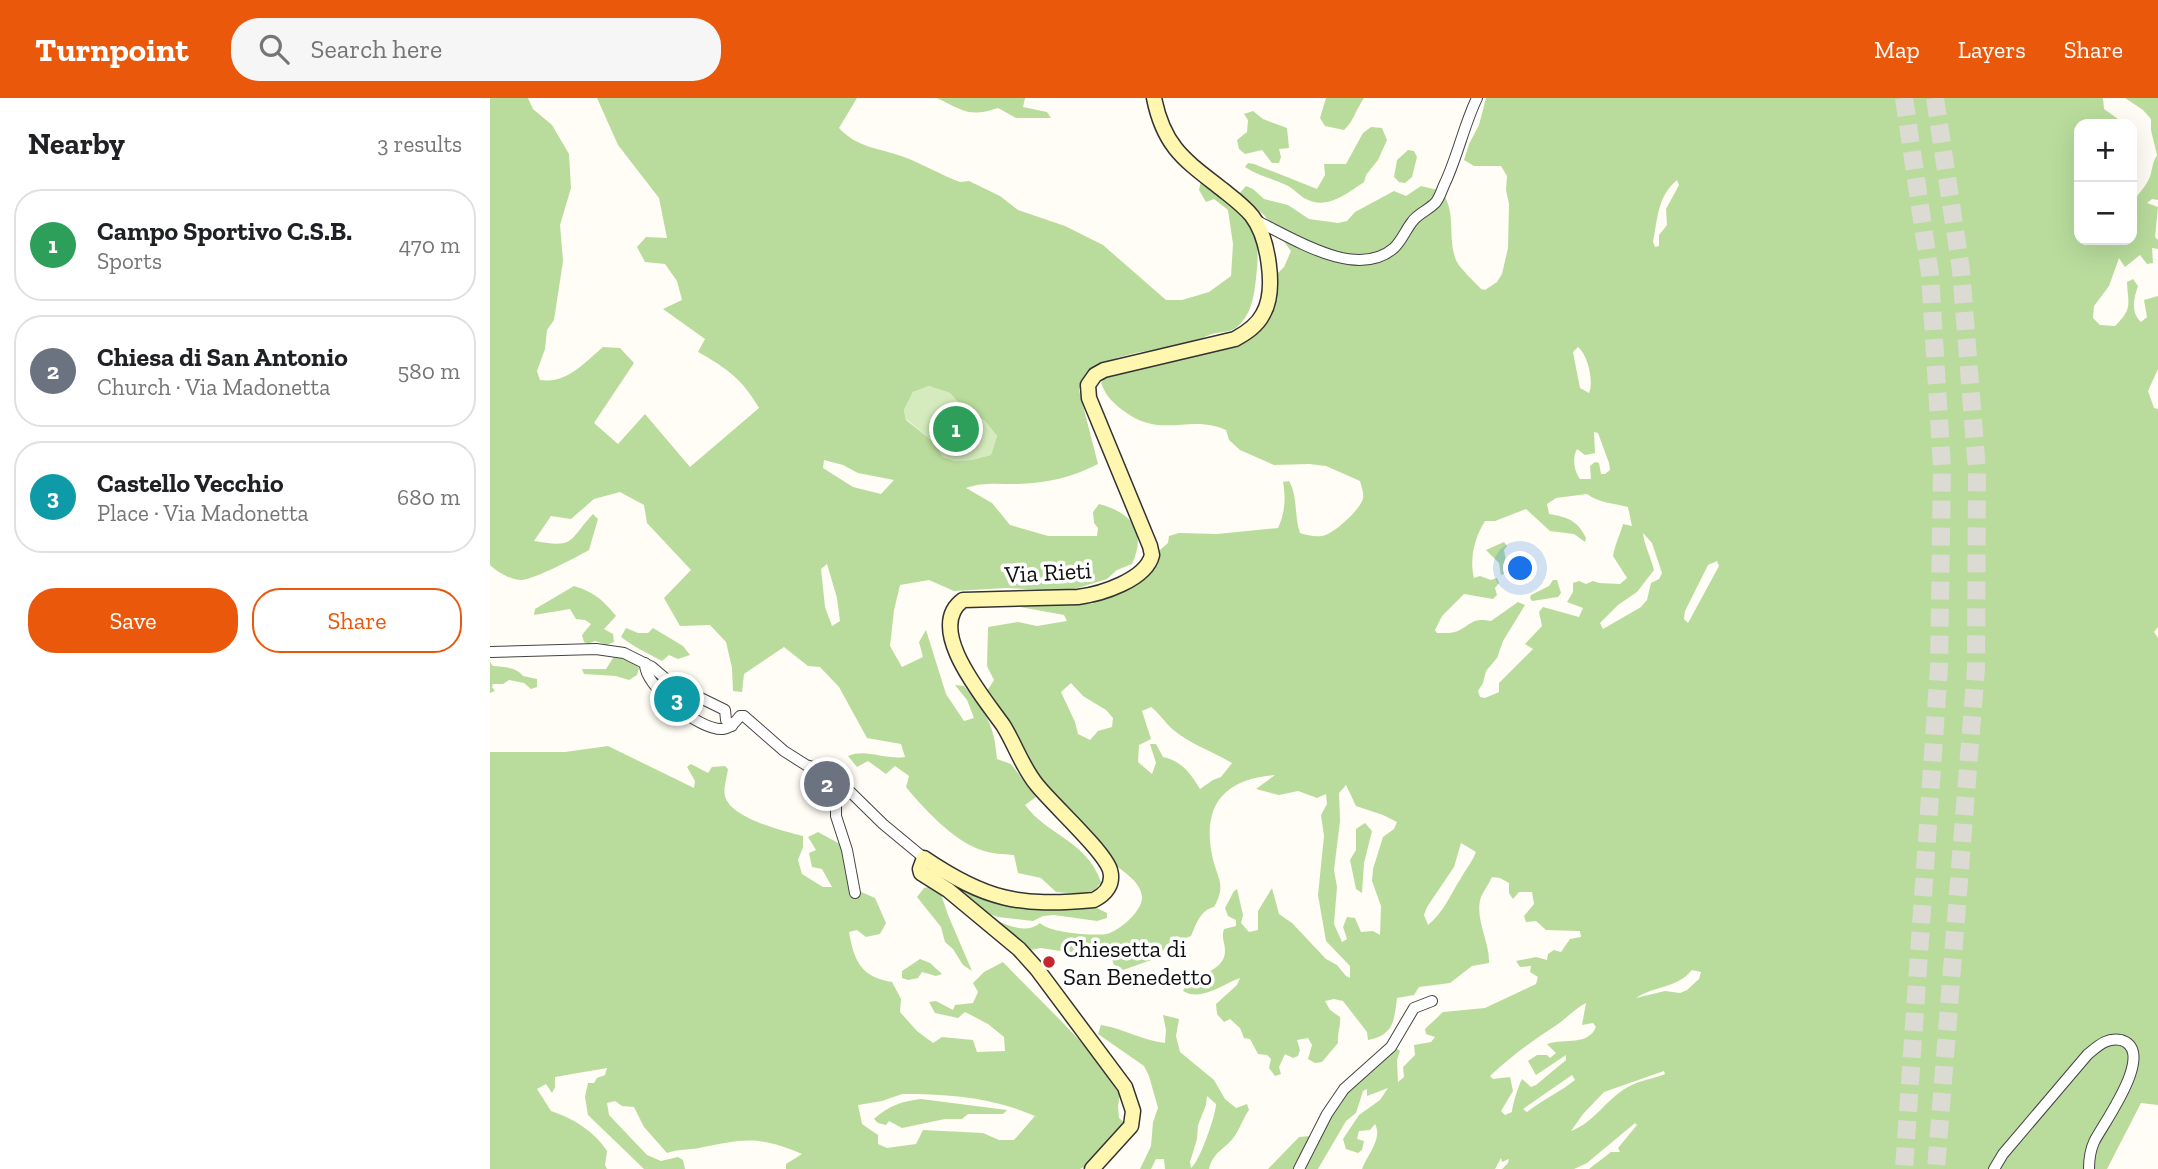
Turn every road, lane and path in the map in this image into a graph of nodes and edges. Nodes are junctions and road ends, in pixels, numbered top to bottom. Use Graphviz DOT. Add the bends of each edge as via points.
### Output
graph roads {
  1 [pos="1154,98"];
  2 [pos="1477,98"];
  3 [pos="1255,220"];
  4 [pos="490,652"];
  5 [pos="645,663"];
  6 [pos="732,726"];
  7 [pos="848,790"];
  8 [pos="924,858"];
  9 [pos="855,893"];
  10 [pos="1432,1001"];
  11 [pos="1092,1168"];
  12 [pos="1298,1169"];
  13 [pos="1994,1169"];
  14 [pos="2089,1169"];
  1 -- 3 [label="street, Via Rieti" via="1161,127 1176,151"];
  2 -- 3 [label="street" via="1437,201 1413,219 1405,235 1383,255 1355,260 1318,252"];
  3 -- 8 [label="street, Via Rieti" via="1268,257 1269,294 1253,327 1235,339 1104,370 1088,385 1089,398 1150,546 1152,555 1144,572 1095,595 976,598 964,600 951,613 951,633 971,681 1004,727 1035,783 1106,860 1111,878 1107,891 1094,900 1009,900 968,886"];
  4 -- 5 [label="street" via="596,649 624,653"];
  5 -- 6 [label="street" via="672,684 725,710"];
  5 -- 6 [label="street" via="645,671 662,693 684,713 706,726"];
  6 -- 7 [label="street" via="744,716 784,751 806,765 830,772"];
  7 -- 8 [label="street"];
  7 -- 9 [label="street" via="836,803 836,817"];
  8 -- 11 [label="street" via="921,873 1019,949 1125,1087 1133,1111 1131,1126"];
  10 -- 12 [label="street" via="1414,1008 1391,1047 1344,1090"];
  13 -- 14 [label="street" via="2088,1054 2101,1043 2119,1039 2133,1050 2135,1073 2093,1144"];
}
